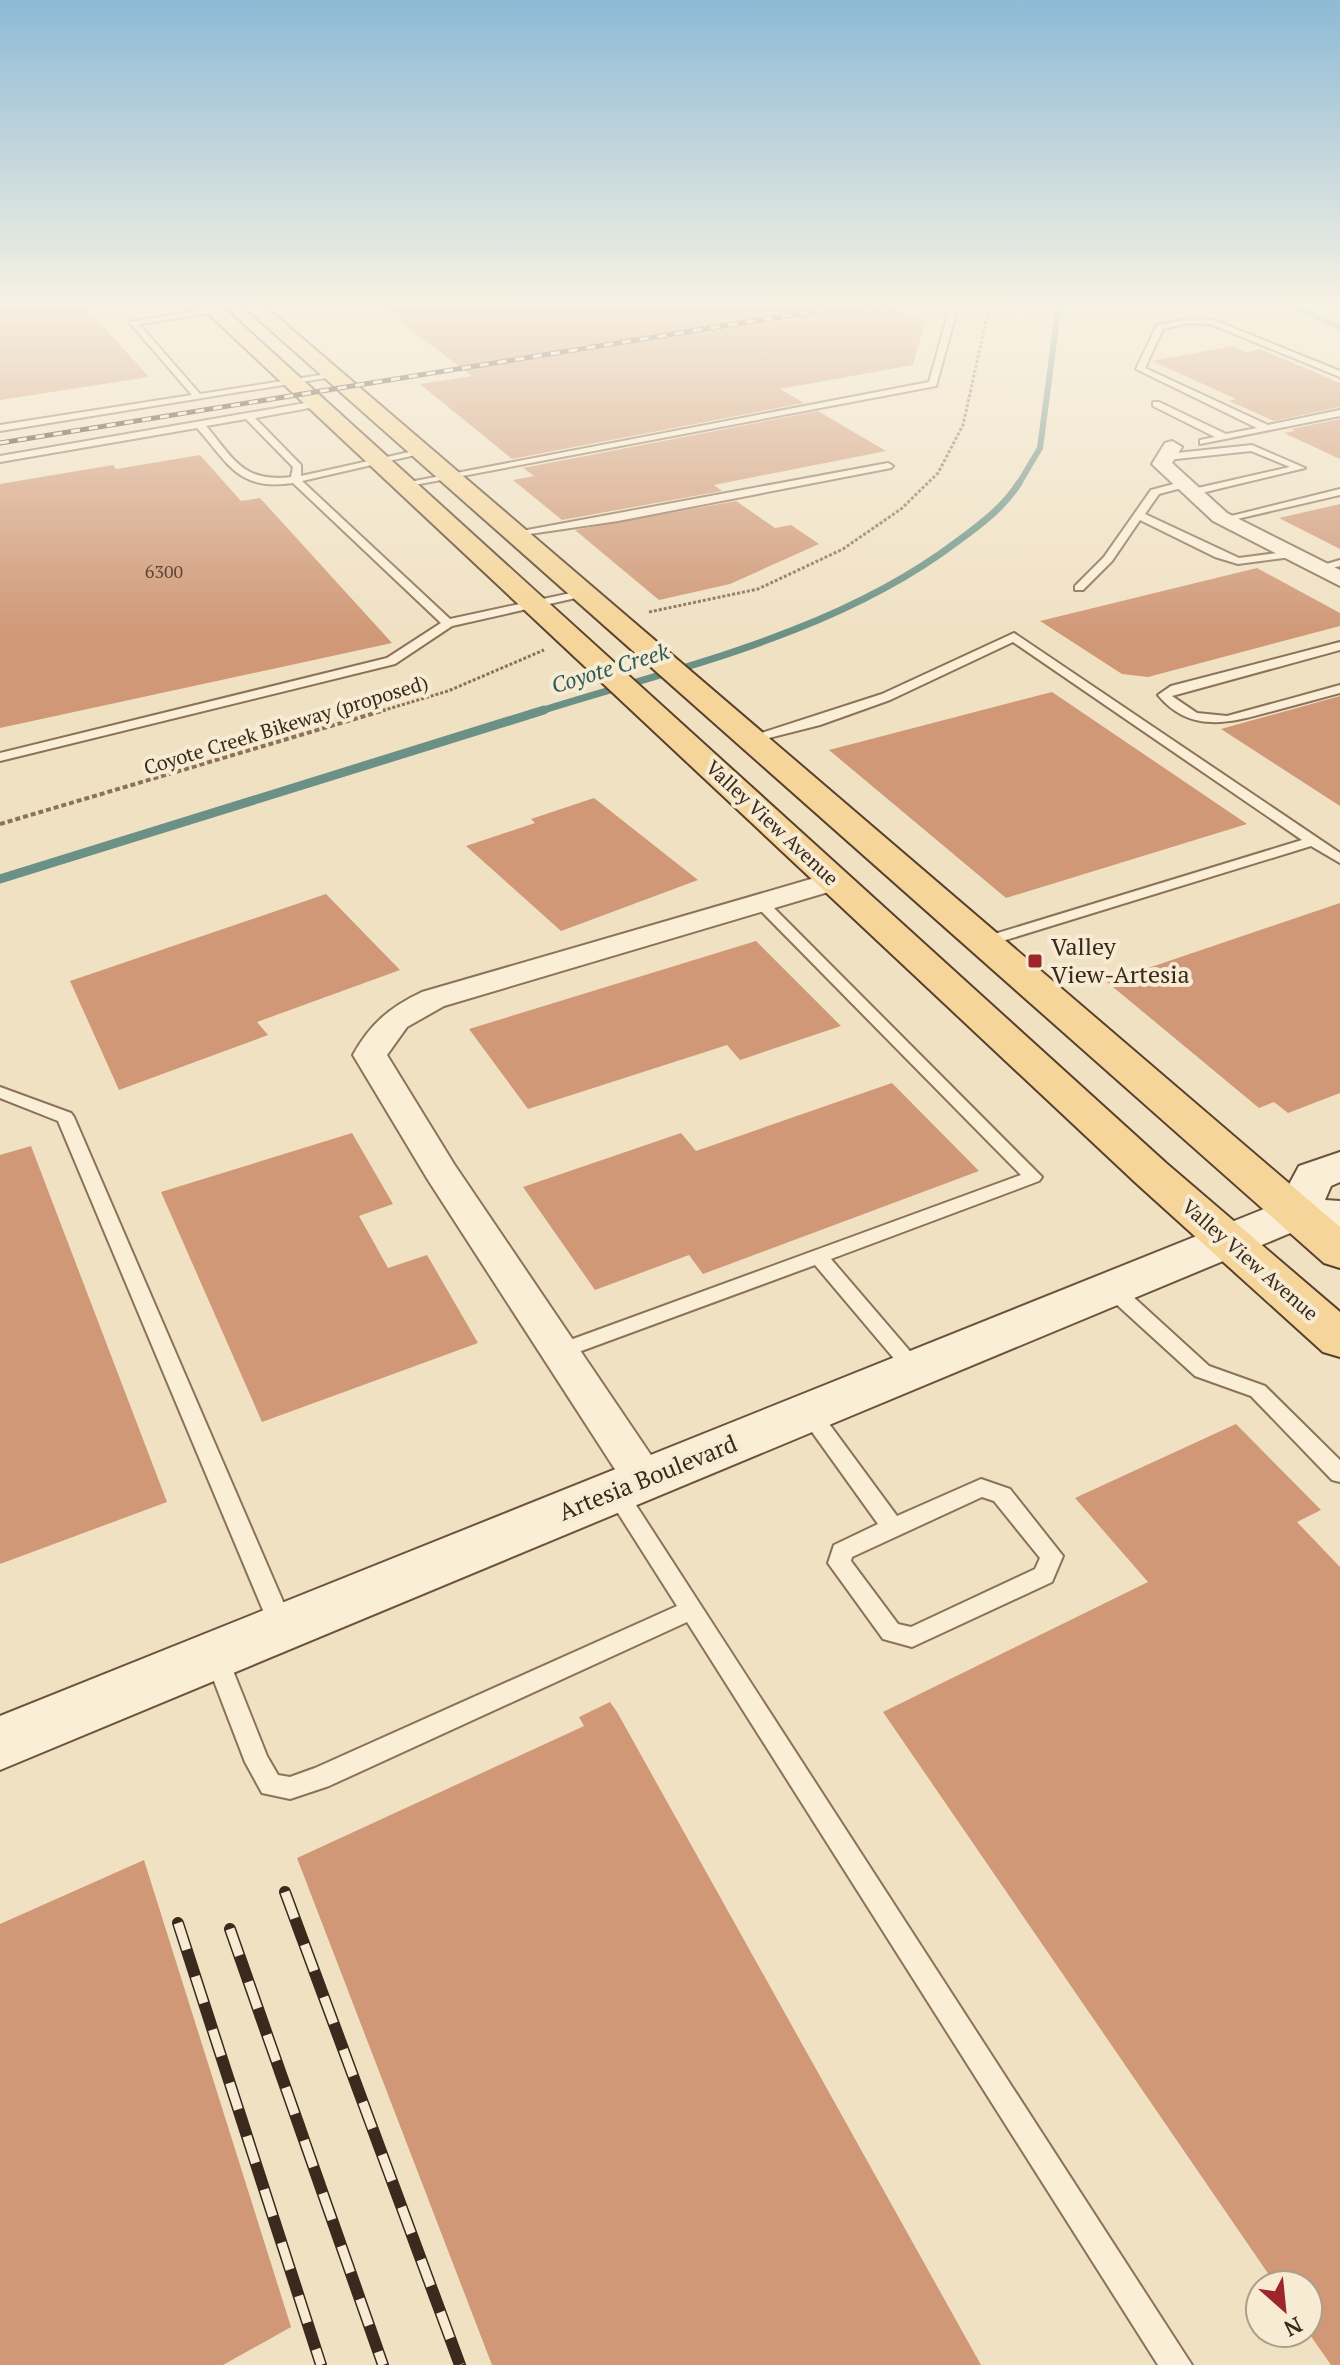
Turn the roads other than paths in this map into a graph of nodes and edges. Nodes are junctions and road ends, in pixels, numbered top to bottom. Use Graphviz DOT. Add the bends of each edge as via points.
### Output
graph roads {
  1 [pos="93,413"];
  2 [pos="263,413"];
  3 [pos="327,413"];
  4 [pos="378,413"];
  5 [pos="777,413"];
  6 [pos="1175,413"];
  7 [pos="1235,413"];
  8 [pos="1338,413"];
  9 [pos="248,416"];
  10 [pos="198,423"];
  11 [pos="0,428"];
  12 [pos="1268,429"];
  13 [pos="1226,438"];
  14 [pos="423,452"];
  15 [pos="1170,452"];
  16 [pos="0,459"];
  17 [pos="379,461"];
  18 [pos="888,466"];
  19 [pos="449,475"];
  20 [pos="295,480"];
  21 [pos="404,484"];
  22 [pos="1189,488"];
  23 [pos="1340,492"];
  24 [pos="1138,515"];
  25 [pos="1224,519"];
  26 [pos="516,533"];
  27 [pos="1292,554"];
  28 [pos="1330,566"];
  29 [pos="1340,579"];
  30 [pos="1079,588"];
  31 [pos="585,593"];
  32 [pos="535,604"];
  33 [pos="448,623"];
  34 [pos="1340,646"];
  35 [pos="1340,689"];
  36 [pos="749,739"];
  37 [pos="0,757"];
  38 [pos="1313,841"];
  39 [pos="1340,859"];
  40 [pos="835,881"];
  41 [pos="761,903"];
  42 [pos="983,942"];
  43 [pos="0,1092"];
  44 [pos="1340,1166"];
  45 [pos="1296,1213"];
  46 [pos="1340,1216"];
  47 [pos="1228,1240"];
  48 [pos="1340,1252"];
  49 [pos="819,1257"];
  50 [pos="1111,1288"];
  51 [pos="1340,1339"];
  52 [pos="558,1352"];
  53 [pos="914,1369"];
  54 [pos="809,1412"];
  55 [pos="1340,1474"];
  56 [pos="629,1485"];
  57 [pos="893,1527"];
  58 [pos="691,1610"];
  59 [pos="282,1627"];
  60 [pos="216,1655"];
  61 [pos="0,1743"];
  62 [pos="1176,2365"];
  1 -- 11 [label="lane"];
  2 -- 9 [label="lane"];
  3 -- 17 [label="main road, Valley View Avenue"];
  4 -- 14 [label="main road, Valley View Avenue"];
  5 -- 19 [label="lane"];
  6 -- 13 [label="lane"];
  7 -- 12 [label="lane"];
  8 -- 12 [label="lane"];
  9 -- 10 [label="lane"];
  9 -- 20 [label="lane" via="298,467"];
  10 -- 16 [label="lane"];
  10 -- 20 [label="lane" via="261,483"];
  12 -- 13 [label="lane"];
  13 -- 15 [label="lane"];
  14 -- 17 [label="lane"];
  14 -- 19 [label="main road, Valley View Avenue"];
  15 -- 22 [label="street" via="1162,464"];
  15 -- 22 [label="lane" via="1252,448 1300,468"];
  17 -- 20 [label="lane"];
  17 -- 21 [label="main road, Valley View Avenue"];
  18 -- 26 [label="lane"];
  19 -- 21 [label="lane"];
  19 -- 26 [label="main road, Valley View Avenue"];
  20 -- 33 [label="lane"];
  21 -- 32 [label="main road, Valley View Avenue"];
  22 -- 24 [label="lane" via="1155,492"];
  22 -- 25 [label="street"];
  23 -- 25 [label="lane"];
  24 -- 27 [label="lane" via="1238,561"];
  24 -- 30 [label="lane" via="1108,559"];
  25 -- 27 [label="street"];
  26 -- 31 [label="main road, Valley View Avenue"];
  27 -- 28 [label="street"];
  28 -- 29 [label="street"];
  31 -- 32 [label="lane"];
  31 -- 36 [label="main road, Valley View Avenue"];
  32 -- 33 [label="lane"];
  32 -- 40 [label="main road, Valley View Avenue"];
  33 -- 37 [label="lane" via="391,661"];
  34 -- 35 [label="lane" via="1164,695 1194,719 1211,722"];
  36 -- 38 [label="lane" via="886,697 1014,637"];
  36 -- 42 [label="main road, Valley View Avenue"];
  38 -- 39 [label="lane"];
  38 -- 42 [label="lane"];
  40 -- 41 [label="street"];
  40 -- 47 [label="main road, Valley View Avenue"];
  41 -- 49 [label="lane" via="1033,1177"];
  41 -- 52 [label="street" via="433,999 386,1026 370,1055"];
  42 -- 45 [label="main road, Valley View Avenue"];
  43 -- 59 [label="lane" via="65,1117"];
  44 -- 45 [label="main road" via="1314,1176"];
  45 -- 46 [label="main road, Artesia Boulevard"];
  45 -- 47 [label="main road, Artesia Boulevard"];
  45 -- 48 [label="main road, Valley View Avenue"];
  47 -- 50 [label="main road, Artesia Boulevard"];
  47 -- 51 [label="main road, Valley View Avenue"];
  49 -- 52 [label="lane"];
  49 -- 53 [label="lane"];
  50 -- 53 [label="main road, Artesia Boulevard"];
  50 -- 55 [label="lane" via="1202,1371 1258,1391"];
  52 -- 56 [label="street"];
  53 -- 54 [label="main road, Artesia Boulevard"];
  54 -- 56 [label="main road, Artesia Boulevard"];
  54 -- 57 [label="lane"];
  56 -- 58 [label="lane"];
  56 -- 59 [label="main road, Artesia Boulevard"];
  57 -- 57 [label="lane" via="981,1488 1002,1495 1052,1556 1044,1575 912,1637 891,1632 839,1563 842,1551"];
  58 -- 60 [label="lane" via="290,1788 271,1785 257,1762"];
  58 -- 62 [label="lane"];
  59 -- 60 [label="main road, Artesia Boulevard"];
  60 -- 61 [label="main road, Artesia Boulevard"];
}
